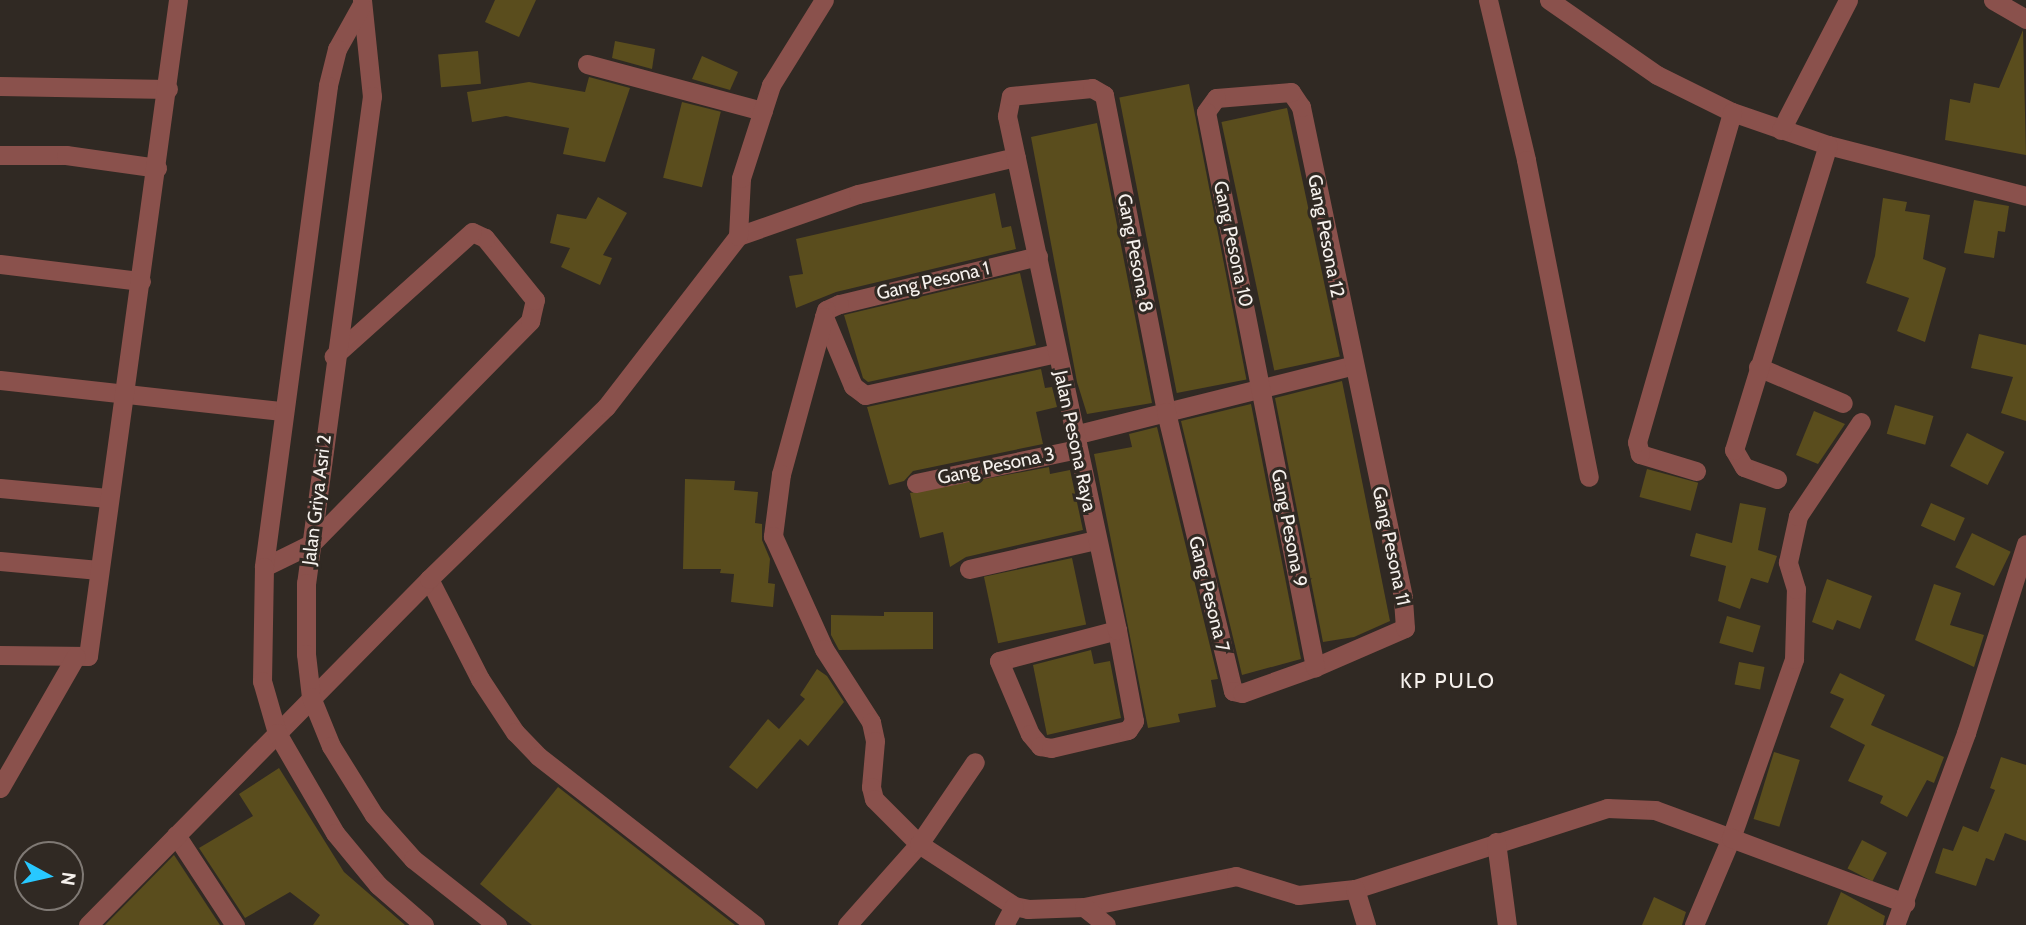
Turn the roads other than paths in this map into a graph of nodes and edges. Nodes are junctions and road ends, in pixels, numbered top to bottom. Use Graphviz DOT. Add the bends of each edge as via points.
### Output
graph roads {
  1 [pos="178,0"];
  2 [pos="824,0"];
  3 [pos="1488,0"];
  4 [pos="1549,0"];
  5 [pos="1848,0"];
  6 [pos="1993,0"];
  7 [pos="362,3"];
  8 [pos="2026,19"];
  9 [pos="587,64"];
  10 [pos="0,86"];
  11 [pos="167,89"];
  12 [pos="1104,95"];
  13 [pos="1301,107"];
  14 [pos="763,111"];
  15 [pos="1732,112"];
  16 [pos="1781,130"];
  17 [pos="1828,145"];
  18 [pos="0,155"];
  19 [pos="1016,157"];
  20 [pos="157,168"];
  21 [pos="2026,196"];
  22 [pos="738,236"];
  23 [pos="1038,256"];
  24 [pos="0,264"];
  25 [pos="141,281"];
  26 [pos="826,312"];
  27 [pos="1056,353"];
  28 [pos="334,356"];
  29 [pos="1351,366"];
  30 [pos="1758,367"];
  31 [pos="0,380"];
  32 [pos="1263,389"];
  33 [pos="125,394"];
  34 [pos="1843,403"];
  35 [pos="282,411"];
  36 [pos="1166,412"];
  37 [pos="1861,422"];
  38 [pos="1075,442"];
  39 [pos="1696,471"];
  40 [pos="1589,477"];
  41 [pos="1777,479"];
  42 [pos="916,483"];
  43 [pos="0,488"];
  44 [pos="108,498"];
  45 [pos="1096,540"];
  46 [pos="2026,544"];
  47 [pos="307,546"];
  48 [pos="0,561"];
  49 [pos="267,566"];
  50 [pos="969,569"];
  51 [pos="99,570"];
  52 [pos="429,579"];
  53 [pos="1117,630"];
  54 [pos="0,655"];
  55 [pos="76,656"];
  56 [pos="1315,667"];
  57 [pos="309,699"];
  58 [pos="279,731"];
  59 [pos="975,762"];
  60 [pos="6,770"];
  61 [pos="0,788"];
  62 [pos="176,835"];
  63 [pos="1731,838"];
  64 [pos="1496,842"];
  65 [pos="919,844"];
  66 [pos="1355,889"];
  67 [pos="1905,903"];
  68 [pos="1014,906"];
  69 [pos="1084,907"];
  70 [pos="88,925"];
  71 [pos="235,925"];
  72 [pos="424,925"];
  73 [pos="496,925"];
  74 [pos="755,925"];
  75 [pos="847,925"];
  76 [pos="1004,925"];
  77 [pos="1106,925"];
  78 [pos="1366,925"];
  79 [pos="1507,925"];
  80 [pos="1694,925"];
  81 [pos="1895,925"];
  1 -- 11 [label="street"];
  2 -- 14 [label="street" via="776,73"];
  3 -- 40 [label="street" via="1526,160"];
  4 -- 15 [label="street" via="1657,75"];
  5 -- 16 [label="street"];
  6 -- 8 [label="street"];
  7 -- 28 [label="street, Jalan Griya Asri 2" via="372,96"];
  7 -- 35 [label="street, Jalan Griya Asri 2" via="331,67"];
  9 -- 14 [label="street"];
  10 -- 11 [label="street"];
  11 -- 20 [label="street"];
  12 -- 19 [label="street, Jalan Pesona Raya" via="1092,88 1011,96 1007,116"];
  12 -- 36 [label="street, Gang Pesona 8"];
  13 -- 29 [label="street, Gang Pesona 12"];
  13 -- 32 [label="street, Gang Pesona 10" via="1296,96 1287,92 1212,100 1206,112"];
  14 -- 22 [label="street" via="738,189"];
  15 -- 16 [label="street"];
  15 -- 39 [label="street" via="1637,442 1640,454"];
  16 -- 17 [label="street"];
  17 -- 21 [label="street"];
  17 -- 30 [label="street"];
  18 -- 20 [label="street" via="66,155"];
  19 -- 22 [label="street" via="858,194"];
  19 -- 23 [label="street, Jalan Pesona Raya"];
  20 -- 25 [label="street"];
  22 -- 52 [label="street" via="606,407"];
  23 -- 26 [label="street, Gang Pesona 1"];
  23 -- 27 [label="street, Jalan Pesona Raya"];
  24 -- 25 [label="street"];
  25 -- 33 [label="street"];
  26 -- 27 [label="street" via="853,386 865,395"];
  26 -- 65 [label="street" via="781,474 774,536 820,641 871,722 875,741 872,796"];
  27 -- 38 [label="street, Jalan Pesona Raya"];
  28 -- 47 [label="street, Jalan Griya Asri 2"];
  28 -- 47 [label="street" via="472,232 485,238 535,300 530,321"];
  29 -- 32 [label="street, Gang Pesona 3"];
  29 -- 56 [label="street, Gang Pesona 11" via="1406,624 1399,634"];
  30 -- 34 [label="street"];
  30 -- 41 [label="street" via="1734,455 1744,467"];
  31 -- 33 [label="street"];
  32 -- 36 [label="street, Gang Pesona 3"];
  32 -- 56 [label="street, Gang Pesona 9"];
  33 -- 35 [label="street"];
  33 -- 44 [label="street"];
  35 -- 49 [label="street, Jalan Griya Asri 2"];
  36 -- 38 [label="street, Gang Pesona 3"];
  36 -- 56 [label="street, Gang Pesona 7" via="1233,691 1242,693"];
  37 -- 63 [label="street" via="1798,516 1788,562 1796,589 1794,659"];
  38 -- 42 [label="street, Gang Pesona 3"];
  38 -- 45 [label="street, Jalan Pesona Raya"];
  43 -- 44 [label="street"];
  44 -- 51 [label="street"];
  45 -- 50 [label="street"];
  45 -- 53 [label="street, Jalan Pesona Raya"];
  46 -- 67 [label="street"];
  47 -- 49 [label="street"];
  47 -- 57 [label="street, Jalan Griya Asri 2"];
  48 -- 51 [label="street"];
  49 -- 58 [label="street, Jalan Griya Asri 2" via="262,681"];
  51 -- 55 [label="street" via="88,656"];
  52 -- 57 [label="street"];
  52 -- 74 [label="street" via="480,679 515,732 538,756"];
  53 -- 53 [label="street, Jalan Pesona Raya" via="1004,657 999,667 1030,734 1044,747 1128,730 1133,724"];
  54 -- 55 [label="street"];
  55 -- 60 [label="street"];
  57 -- 58 [label="street"];
  57 -- 73 [label="street, Jalan Griya Asri 2" via="331,746 374,815 413,859"];
  58 -- 62 [label="street"];
  58 -- 72 [label="street, Jalan Griya Asri 2" via="335,833 378,885"];
  59 -- 65 [label="street"];
  60 -- 61 [label="street"];
  62 -- 70 [label="street"];
  62 -- 71 [label="street"];
  63 -- 64 [label="street" via="1631,806 1607,808"];
  63 -- 67 [label="street"];
  63 -- 80 [label="street"];
  64 -- 66 [label="street"];
  64 -- 79 [label="street"];
  65 -- 68 [label="street"];
  65 -- 75 [label="street"];
  66 -- 69 [label="street" via="1298,895 1236,876"];
  66 -- 78 [label="street"];
  67 -- 81 [label="street"];
  68 -- 69 [label="street" via="1038,910"];
  68 -- 76 [label="street"];
  69 -- 77 [label="street"];
}
